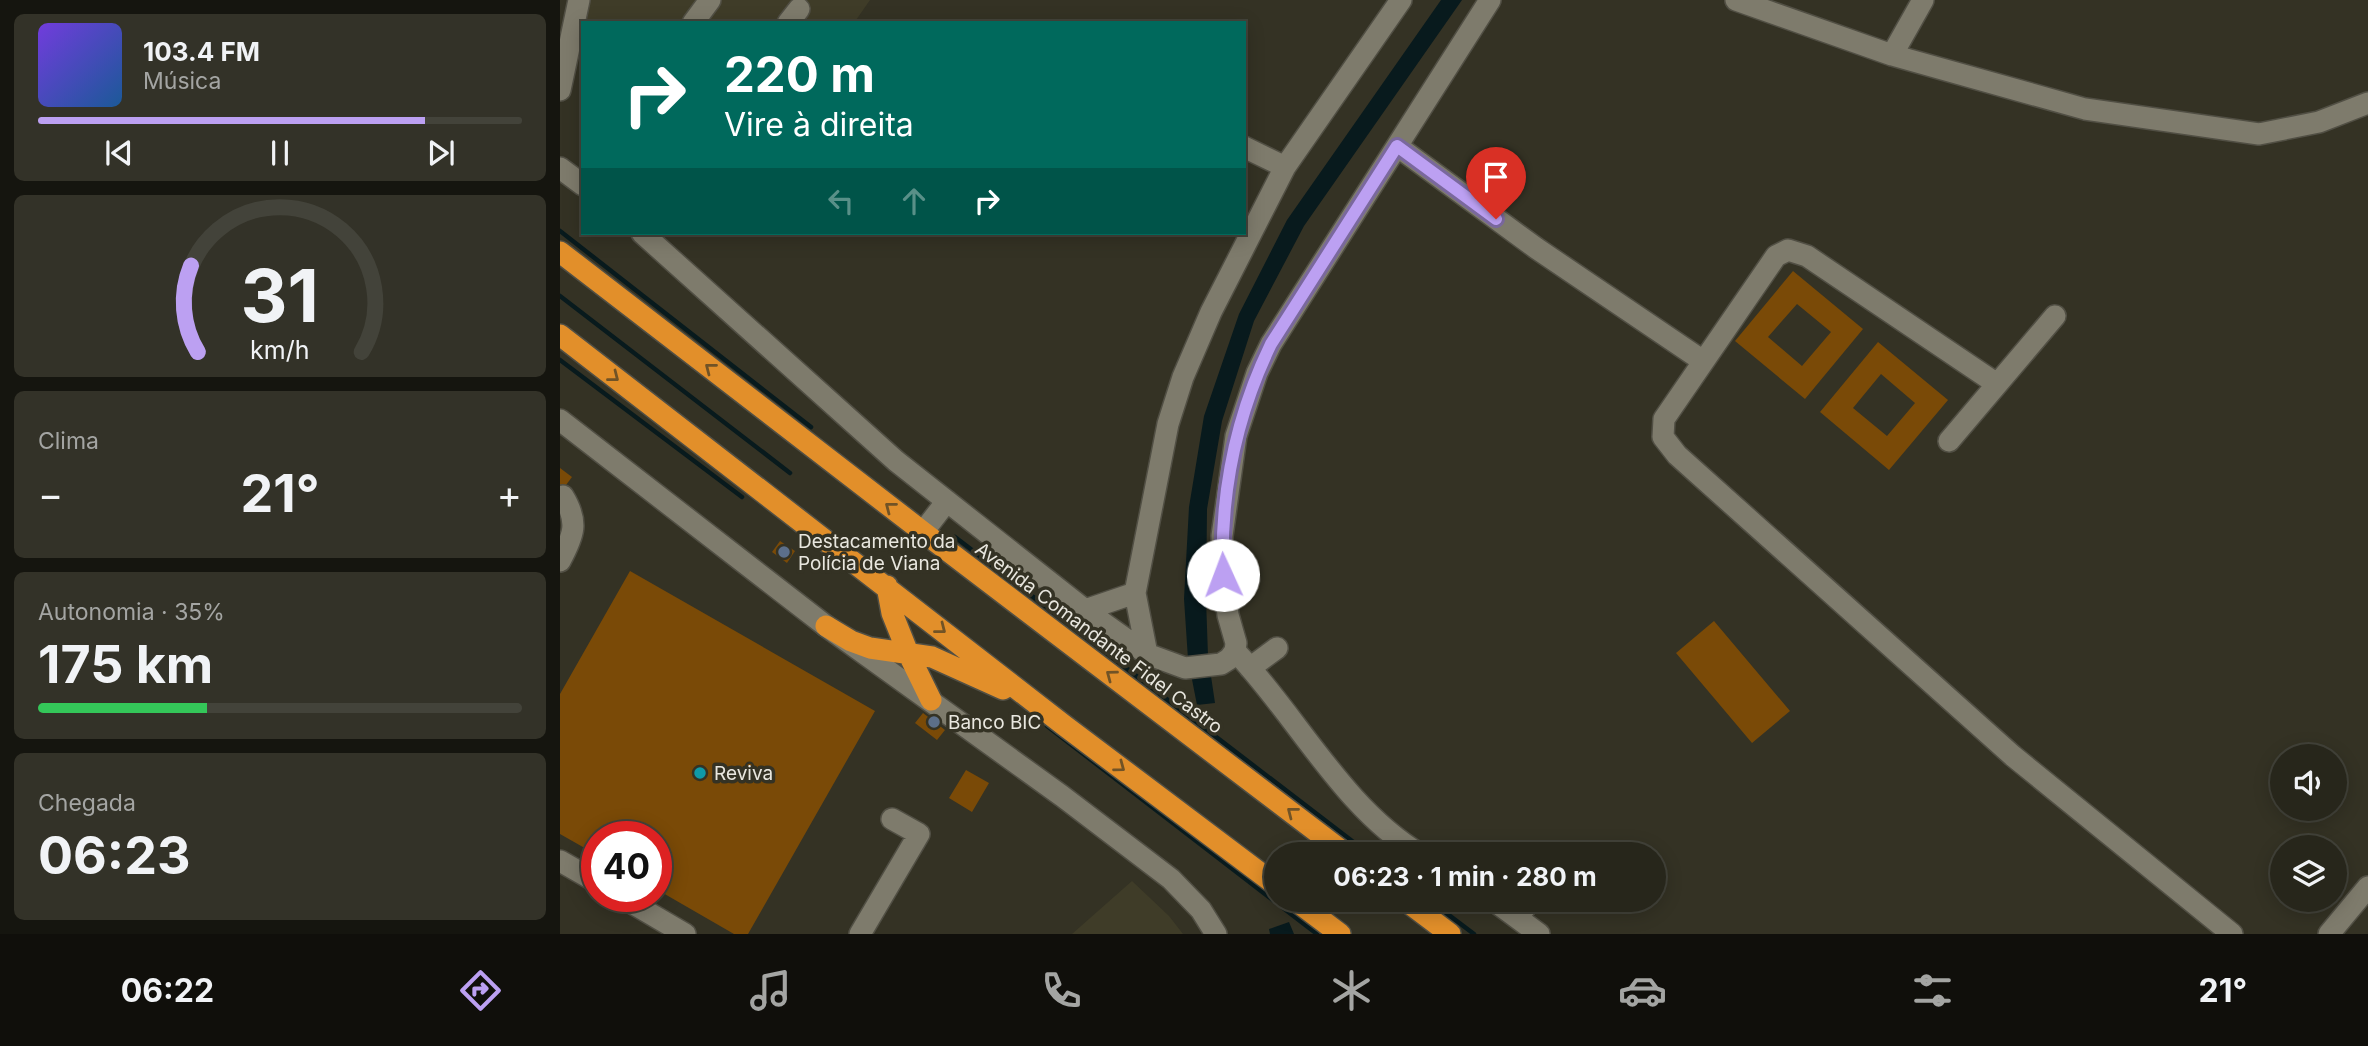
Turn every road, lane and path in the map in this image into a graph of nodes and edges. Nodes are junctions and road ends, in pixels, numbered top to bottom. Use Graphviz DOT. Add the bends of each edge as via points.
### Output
graph roads {
  1 [pos="579,0"];
  2 [pos="710,0"];
  3 [pos="1401,0"];
  4 [pos="1490,0"];
  5 [pos="1736,0"];
  6 [pos="1923,0"];
  7 [pos="694,21"];
  8 [pos="577,39"];
  9 [pos="1892,55"];
  10 [pos="560,90"];
  11 [pos="2368,103"];
  12 [pos="1397,146"];
  13 [pos="1246,148"];
  14 [pos="1284,167"];
  15 [pos="560,168"];
  16 [pos="581,184"];
  17 [pos="644,235"];
  18 [pos="560,252"];
  19 [pos="2055,316"];
  20 [pos="560,335"];
  21 [pos="1703,361"];
  22 [pos="1997,383"];
  23 [pos="560,420"];
  24 [pos="1949,440"];
  25 [pos="563,496"];
  26 [pos="947,500"];
  27 [pos="923,532"];
  28 [pos="560,561"];
  29 [pos="887,586"];
  30 [pos="1135,593"];
  31 [pos="1085,610"];
  32 [pos="892,613"];
  33 [pos="826,626"];
  34 [pos="851,641"];
  35 [pos="1277,648"];
  36 [pos="908,653"];
  37 [pos="1147,654"];
  38 [pos="1228,658"];
  39 [pos="1251,667"];
  40 [pos="932,700"];
  41 [pos="1065,726"];
  42 [pos="892,819"];
  43 [pos="1330,842"];
  44 [pos="1400,842"];
  45 [pos="560,861"];
  46 [pos="581,873"];
  47 [pos="1264,876"];
  48 [pos="2368,887"];
  49 [pos="647,912"];
  50 [pos="1311,912"];
  51 [pos="1421,912"];
  52 [pos="1510,912"];
  53 [pos="1522,912"];
  54 [pos="1518,918"];
  55 [pos="685,934"];
  56 [pos="860,934"];
  57 [pos="1216,934"];
  58 [pos="1340,934"];
  59 [pos="1450,934"];
  60 [pos="1539,934"];
  61 [pos="2232,934"];
  62 [pos="2329,934"];
  1 -- 8 [label="street"];
  2 -- 7 [label="street"];
  3 -- 14 [label="street"];
  4 -- 12 [label="street"];
  5 -- 9 [label="street"];
  6 -- 9 [label="street"];
  8 -- 10 [label="street"];
  9 -- 11 [label="street" via="2085,109 2259,134 2319,122"];
  12 -- 21 [label="street" via="1536,248"];
  12 -- 38 [label="street" via="1271,344 1244,409 1222,536 1228,615 1236,643"];
  13 -- 14 [label="street"];
  14 -- 30 [label="street" via="1210,312 1183,377 1168,424"];
  15 -- 16 [label="street"];
  17 -- 26 [label="street" via="896,461"];
  27 -- 18 [label="highway, Avenida Comandante Fidel Castro, one-way"];
  19 -- 22 [label="street"];
  20 -- 29 [label="highway, one-way"];
  21 -- 22 [label="street" via="1776,256 1787,250 1807,256"];
  21 -- 61 [label="street" via="1664,419 1663,437 1677,455 2013,756"];
  22 -- 24 [label="street"];
  23 -- 33 [label="street"];
  25 -- 28 [label="street" via="573,517 573,531"];
  26 -- 27 [label="street"];
  26 -- 31 [label="street"];
  43 -- 27 [label="highway, Avenida Comandante Fidel Castro, one-way"];
  29 -- 32 [label="highway"];
  29 -- 41 [label="highway, one-way"];
  30 -- 31 [label="street"];
  30 -- 37 [label="street"];
  31 -- 37 [label="street"];
  32 -- 34 [label="highway" via="879,638"];
  32 -- 36 [label="highway"];
  33 -- 34 [label="highway"];
  33 -- 40 [label="street"];
  34 -- 36 [label="highway"];
  35 -- 39 [label="street"];
  36 -- 40 [label="highway"];
  36 -- 41 [label="highway" via="954,666 1012,693"];
  37 -- 38 [label="street" via="1185,668"];
  38 -- 39 [label="street"];
  39 -- 44 [label="street" via="1355,799"];
  40 -- 57 [label="street" via="1171,879 1201,910"];
  41 -- 47 [label="highway, one-way"];
  42 -- 56 [label="street" via="919,834"];
  45 -- 46 [label="street"];
  48 -- 62 [label="street"];
  49 -- 55 [label="street"];
  50 -- 58 [label="highway"];
  51 -- 59 [label="highway"];
  52 -- 54 [label="street"];
  53 -- 54 [label="street"];
  54 -- 60 [label="street"];
}
